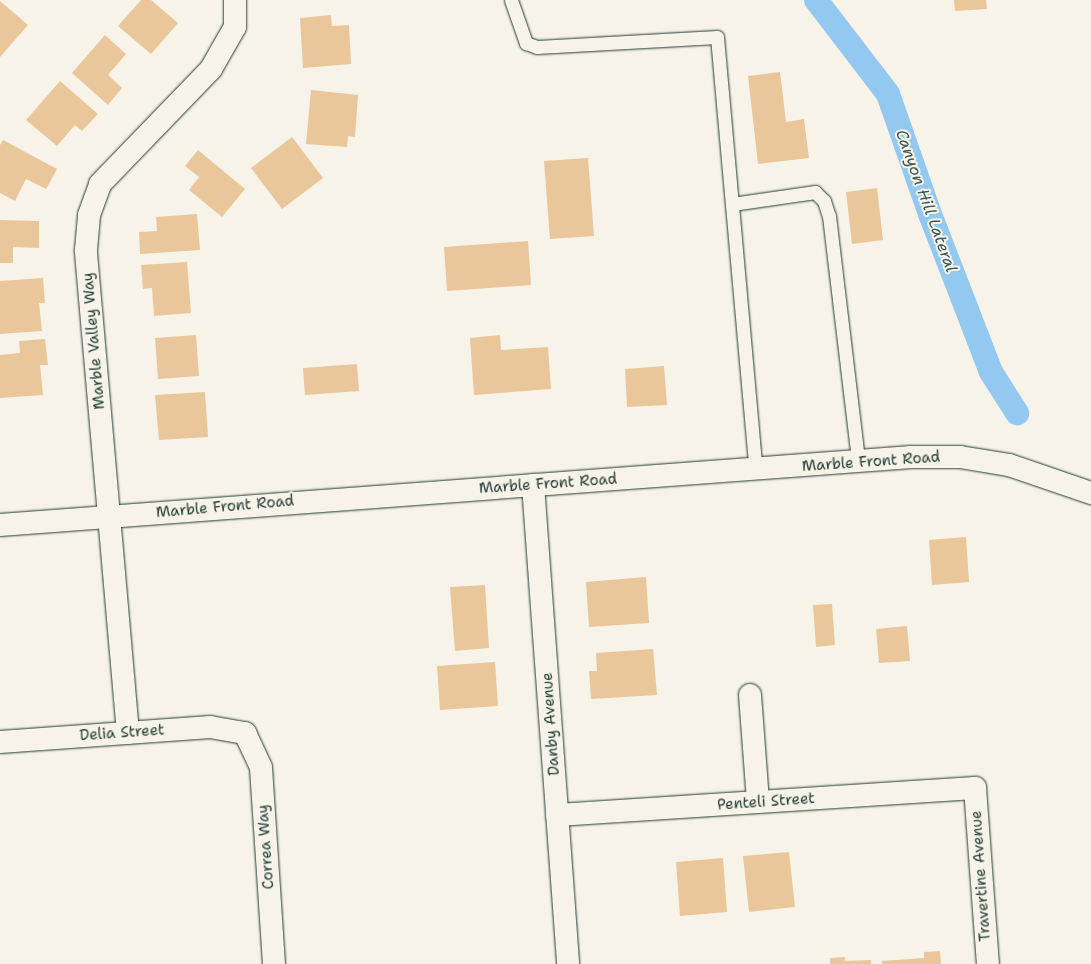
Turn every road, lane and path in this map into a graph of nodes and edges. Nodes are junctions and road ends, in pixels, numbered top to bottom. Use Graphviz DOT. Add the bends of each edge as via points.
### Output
graph roads {
  1 [pos="235,0"];
  2 [pos="511,0"];
  3 [pos="732,204"];
  4 [pos="858,461"];
  5 [pos="756,470"];
  6 [pos="533,484"];
  7 [pos="1091,492"];
  8 [pos="109,516"];
  9 [pos="0,525"];
  10 [pos="750,695"];
  11 [pos="128,733"];
  12 [pos="245,733"];
  13 [pos="0,742"];
  14 [pos="975,788"];
  15 [pos="758,802"];
  16 [pos="557,815"];
  17 [pos="274,964"];
  18 [pos="568,964"];
  19 [pos="988,964"];
  1 -- 8 [label="street, Marble Valley Way" via="235,27 210,69 100,184 89,215 86,250"];
  2 -- 3 [label="lane" via="526,43 537,47 717,37"];
  3 -- 4 [label="lane" via="815,192 824,201 829,216"];
  3 -- 5 [label="lane"];
  4 -- 5 [label="street, Marble Front Road"];
  4 -- 7 [label="street, Marble Front Road" via="960,457 1009,465"];
  5 -- 6 [label="street, Marble Front Road"];
  6 -- 8 [label="street, Marble Front Road"];
  6 -- 16 [label="street, Danby Avenue"];
  8 -- 9 [label="street, Marble Front Road"];
  8 -- 11 [label="street, Marble Valley Way"];
  10 -- 15 [label="street"];
  11 -- 12 [label="street, Delia Street" via="210,727"];
  11 -- 13 [label="street, Delia Street"];
  12 -- 17 [label="street, Correa Way" via="260,768"];
  14 -- 15 [label="street, Penteli Street"];
  14 -- 19 [label="street, Travertine Avenue"];
  15 -- 16 [label="street, Penteli Street"];
  16 -- 18 [label="street, Danby Avenue"];
}
